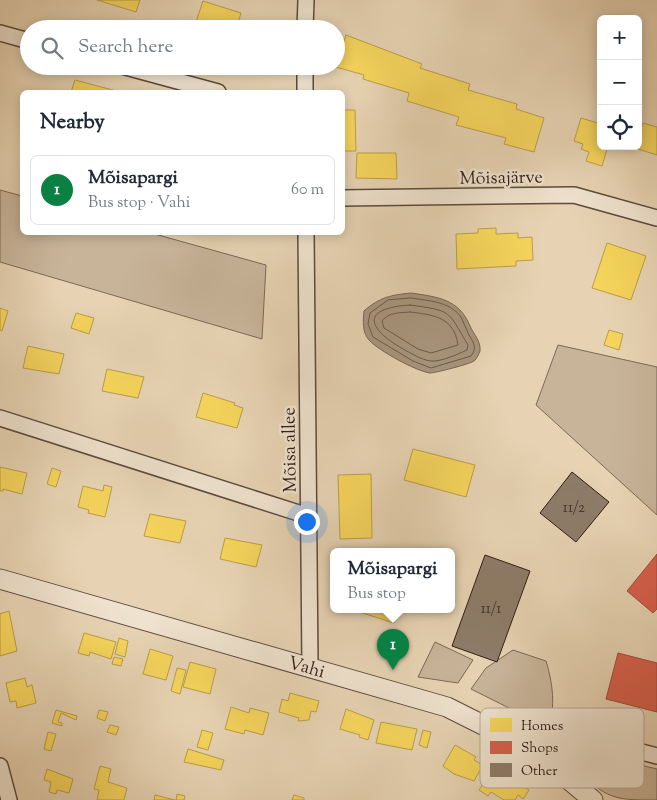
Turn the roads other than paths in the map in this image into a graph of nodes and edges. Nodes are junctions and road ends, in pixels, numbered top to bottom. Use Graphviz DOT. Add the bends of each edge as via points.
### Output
graph roads {
  1 [pos="306,0"];
  2 [pos="305,20"];
  3 [pos="0,33"];
  4 [pos="20,39"];
  5 [pos="155,75"];
  6 [pos="305,75"];
  7 [pos="211,90"];
  8 [pos="305,90"];
  9 [pos="345,198"];
  10 [pos="657,218"];
  11 [pos="306,235"];
  12 [pos="0,418"];
  13 [pos="308,516"];
  14 [pos="0,579"];
  15 [pos="310,666"];
  16 [pos="480,724"];
  17 [pos="644,753"];
  18 [pos="657,756"];
  19 [pos="0,766"];
  20 [pos="578,788"];
  21 [pos="9,800"];
  22 [pos="593,800"];
  1 -- 2 [label="street"];
  3 -- 4 [label="street"];
  5 -- 7 [label="street"];
  6 -- 8 [label="street"];
  9 -- 10 [label="street, Mõisajärve" via="574,195"];
  11 -- 13 [label="street, Mõisa allee"];
  12 -- 13 [label="street"];
  13 -- 15 [label="street, Mõisa allee"];
  14 -- 15 [label="street, Vahi"];
  15 -- 16 [label="street, Vahi" via="447,707"];
  17 -- 18 [label="street"];
  19 -- 21 [label="street"];
  20 -- 22 [label="street, Vahi"];
}
